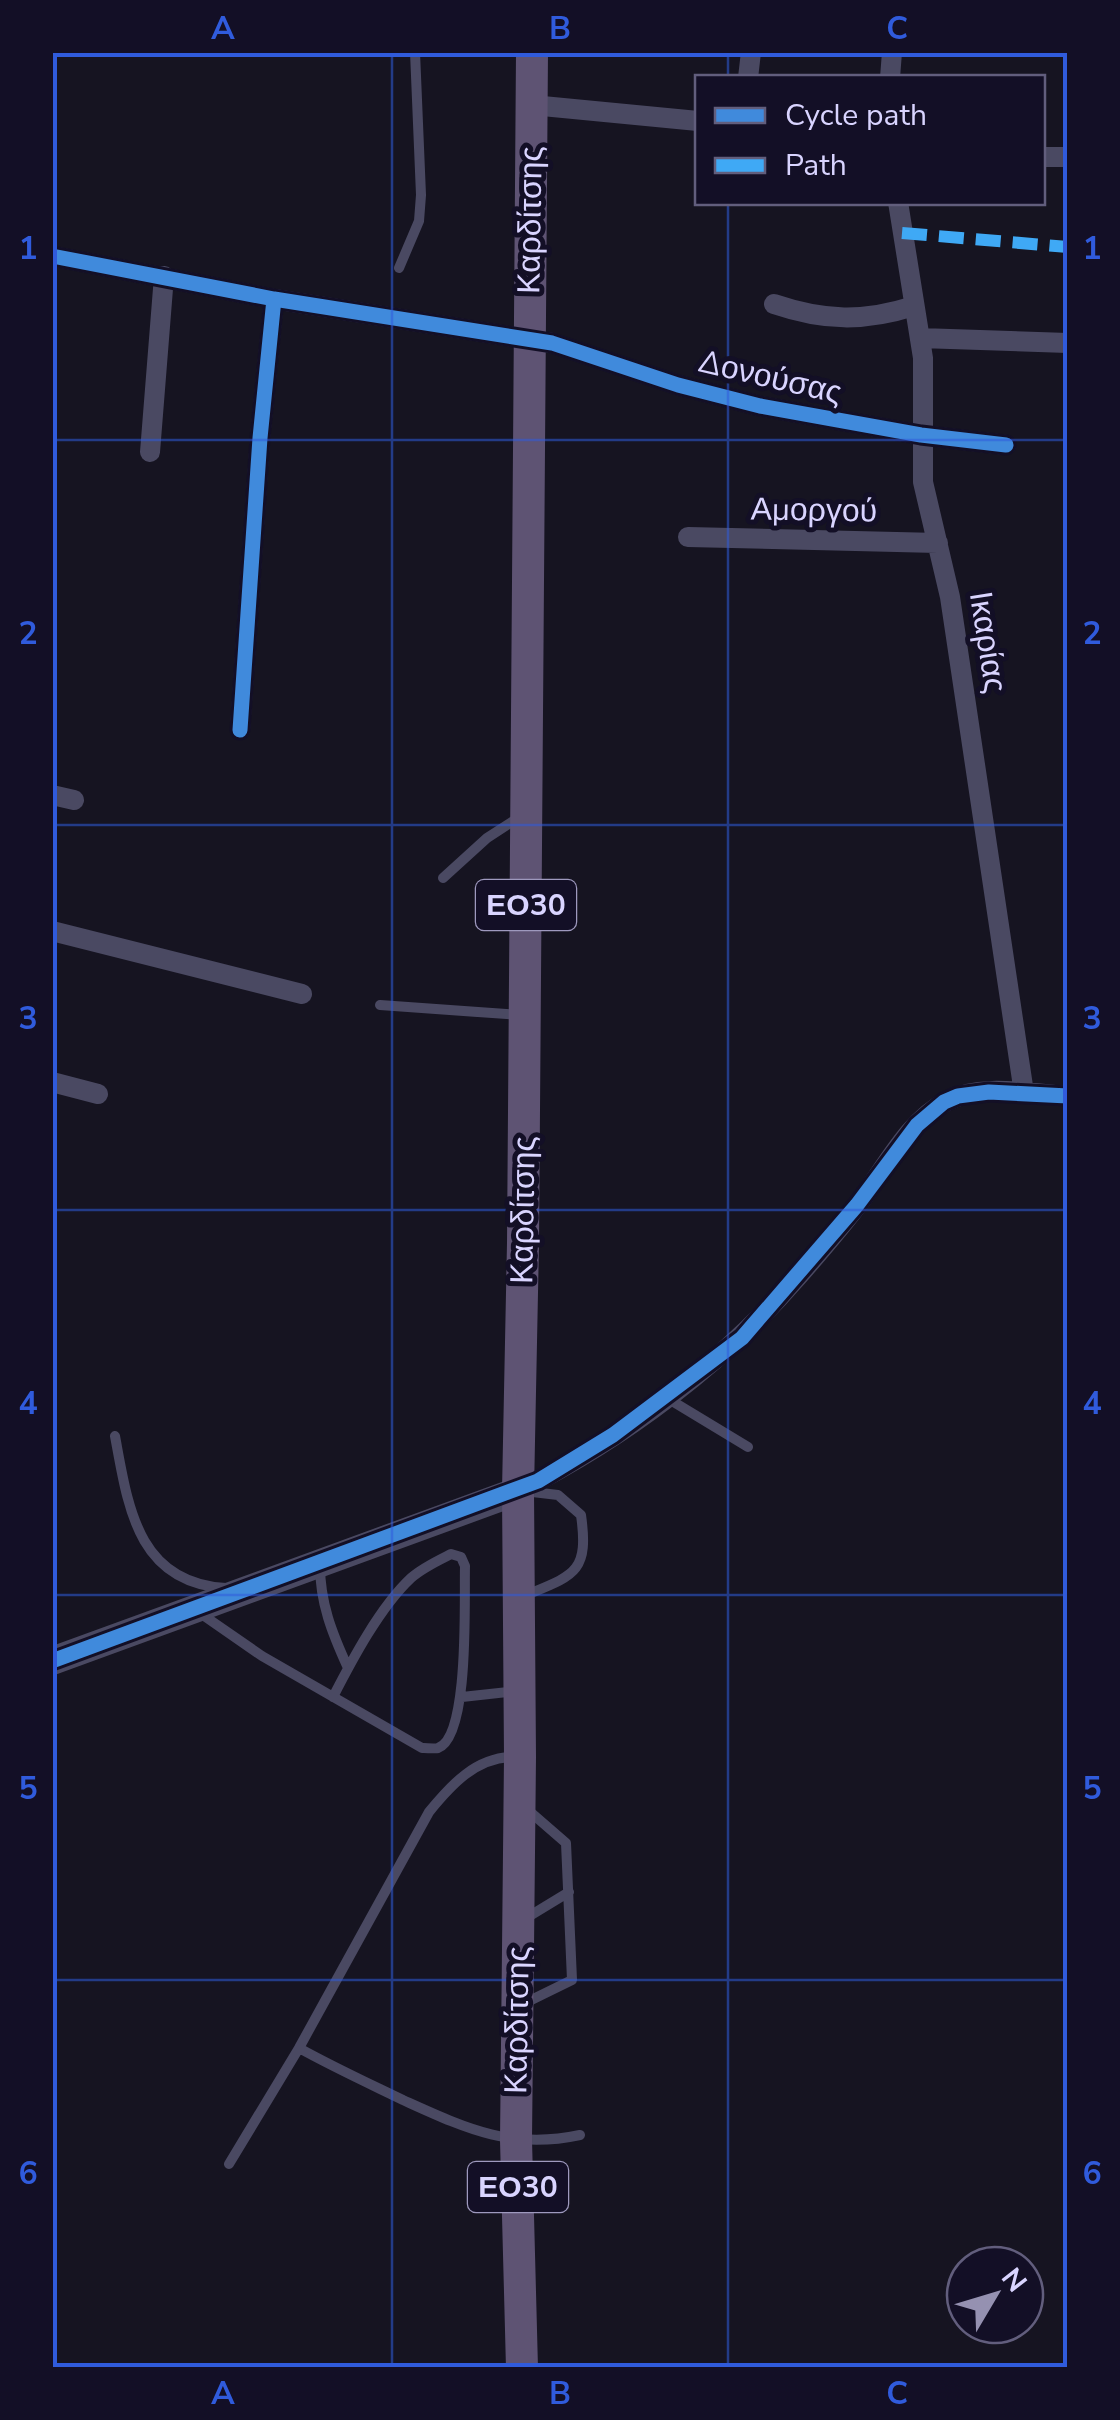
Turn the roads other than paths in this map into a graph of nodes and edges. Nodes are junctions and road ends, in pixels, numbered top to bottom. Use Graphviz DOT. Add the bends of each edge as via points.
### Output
graph roads {
  1 [pos="415,52"];
  2 [pos="532,52"];
  3 [pos="532,105"];
  4 [pos="695,121"];
  5 [pos="898,205"];
  6 [pos="52,256"];
  7 [pos="398,268"];
  8 [pos="164,276"];
  9 [pos="274,299"];
  10 [pos="774,304"];
  11 [pos="914,306"];
  12 [pos="920,338"];
  13 [pos="528,340"];
  14 [pos="1068,343"];
  15 [pos="920,435"];
  16 [pos="1006,445"];
  17 [pos="150,452"];
  18 [pos="688,537"];
  19 [pos="938,543"];
  20 [pos="240,730"];
  21 [pos="52,795"];
  22 [pos="74,800"];
  23 [pos="527,813"];
  24 [pos="444,878"];
  25 [pos="52,932"];
  26 [pos="302,994"];
  27 [pos="380,1005"];
  28 [pos="525,1015"];
  29 [pos="52,1082"];
  30 [pos="1024,1093"];
  31 [pos="98,1094"];
  32 [pos="1068,1096"];
  33 [pos="666,1397"];
  34 [pos="115,1436"];
  35 [pos="748,1447"];
  36 [pos="518,1491"];
  37 [pos="320,1564"];
  38 [pos="252,1590"];
  39 [pos="518,1598"];
  40 [pos="196,1610"];
  41 [pos="52,1661"];
  42 [pos="348,1668"];
  43 [pos="520,1690"];
  44 [pos="333,1697"];
  45 [pos="462,1697"];
  46 [pos="520,1757"];
  47 [pos="520,1803"];
  48 [pos="568,1892"];
  49 [pos="518,1924"];
  50 [pos="518,2007"];
  51 [pos="299,2048"];
  52 [pos="580,2136"];
  53 [pos="516,2140"];
  54 [pos="229,2164"];
  55 [pos="522,2368"];
  1 -- 7 [label="lane" via="421,195 419,220"];
  2 -- 3 [label="main road, Καρδίτσης / ΕΟ30"];
  3 -- 4 [label="street"];
  3 -- 13 [label="main road, Καρδίτσης / ΕΟ30"];
  5 -- 11 [label="street, Ικαρίας"];
  6 -- 8 [label="street, Δονούσας"];
  8 -- 9 [label="street, Δονούσας"];
  8 -- 17 [label="street"];
  9 -- 13 [label="street, Δονούσας"];
  9 -- 20 [label="street"];
  10 -- 11 [label="street" via="853,320"];
  11 -- 12 [label="street, Ικαρίας"];
  12 -- 14 [label="street"];
  12 -- 15 [label="street, Ικαρίας"];
  13 -- 15 [label="street, Δονούσας" via="760,406"];
  13 -- 23 [label="main road, Καρδίτσης / ΕΟ30"];
  15 -- 16 [label="street, Δονούσας"];
  15 -- 19 [label="street, Ικαρίας"];
  18 -- 19 [label="street, Αμοργού"];
  19 -- 30 [label="street, Ικαρίας"];
  21 -- 22 [label="street"];
  23 -- 24 [label="lane"];
  23 -- 28 [label="main road, Καρδίτσης / ΕΟ30"];
  25 -- 26 [label="street"];
  27 -- 28 [label="lane"];
  28 -- 36 [label="main road, Καρδίτσης / ΕΟ30"];
  29 -- 31 [label="street"];
  30 -- 32 [label="street"];
  30 -- 33 [label="street" via="958,1096 917,1124 768,1310"];
  33 -- 35 [label="lane"];
  33 -- 36 [label="street"];
  34 -- 38 [label="lane" via="128,1508 163,1565 203,1586"];
  36 -- 37 [label="street"];
  36 -- 39 [label="main road, Καρδίτσης / ΕΟ30"];
  36 -- 39 [label="lane" via="558,1495 581,1515 585,1546 578,1568"];
  37 -- 38 [label="street"];
  37 -- 42 [label="lane" via="328,1624"];
  38 -- 40 [label="street"];
  39 -- 43 [label="main road, Καρδίτσης / ΕΟ30"];
  40 -- 41 [label="street"];
  40 -- 44 [label="lane"];
  42 -- 44 [label="lane"];
  42 -- 45 [label="lane" via="396,1594 451,1554 465,1566"];
  43 -- 45 [label="lane"];
  43 -- 46 [label="main road, Καρδίτσης / ΕΟ30"];
  44 -- 45 [label="lane" via="422,1748 437,1749 448,1740"];
  46 -- 47 [label="main road, Καρδίτσης / ΕΟ30"];
  46 -- 51 [label="lane" via="481,1764 429,1812"];
  47 -- 48 [label="lane" via="566,1844"];
  47 -- 49 [label="main road, Καρδίτσης / ΕΟ30"];
  48 -- 49 [label="lane"];
  48 -- 50 [label="lane" via="572,1980"];
  49 -- 50 [label="main road, Καρδίτσης / ΕΟ30"];
  50 -- 53 [label="main road, Καρδίτσης / ΕΟ30"];
  51 -- 53 [label="lane" via="462,2128"];
  51 -- 54 [label="lane"];
  52 -- 53 [label="lane"];
  53 -- 55 [label="main road, Καρδίτσης / ΕΟ30"];
}
